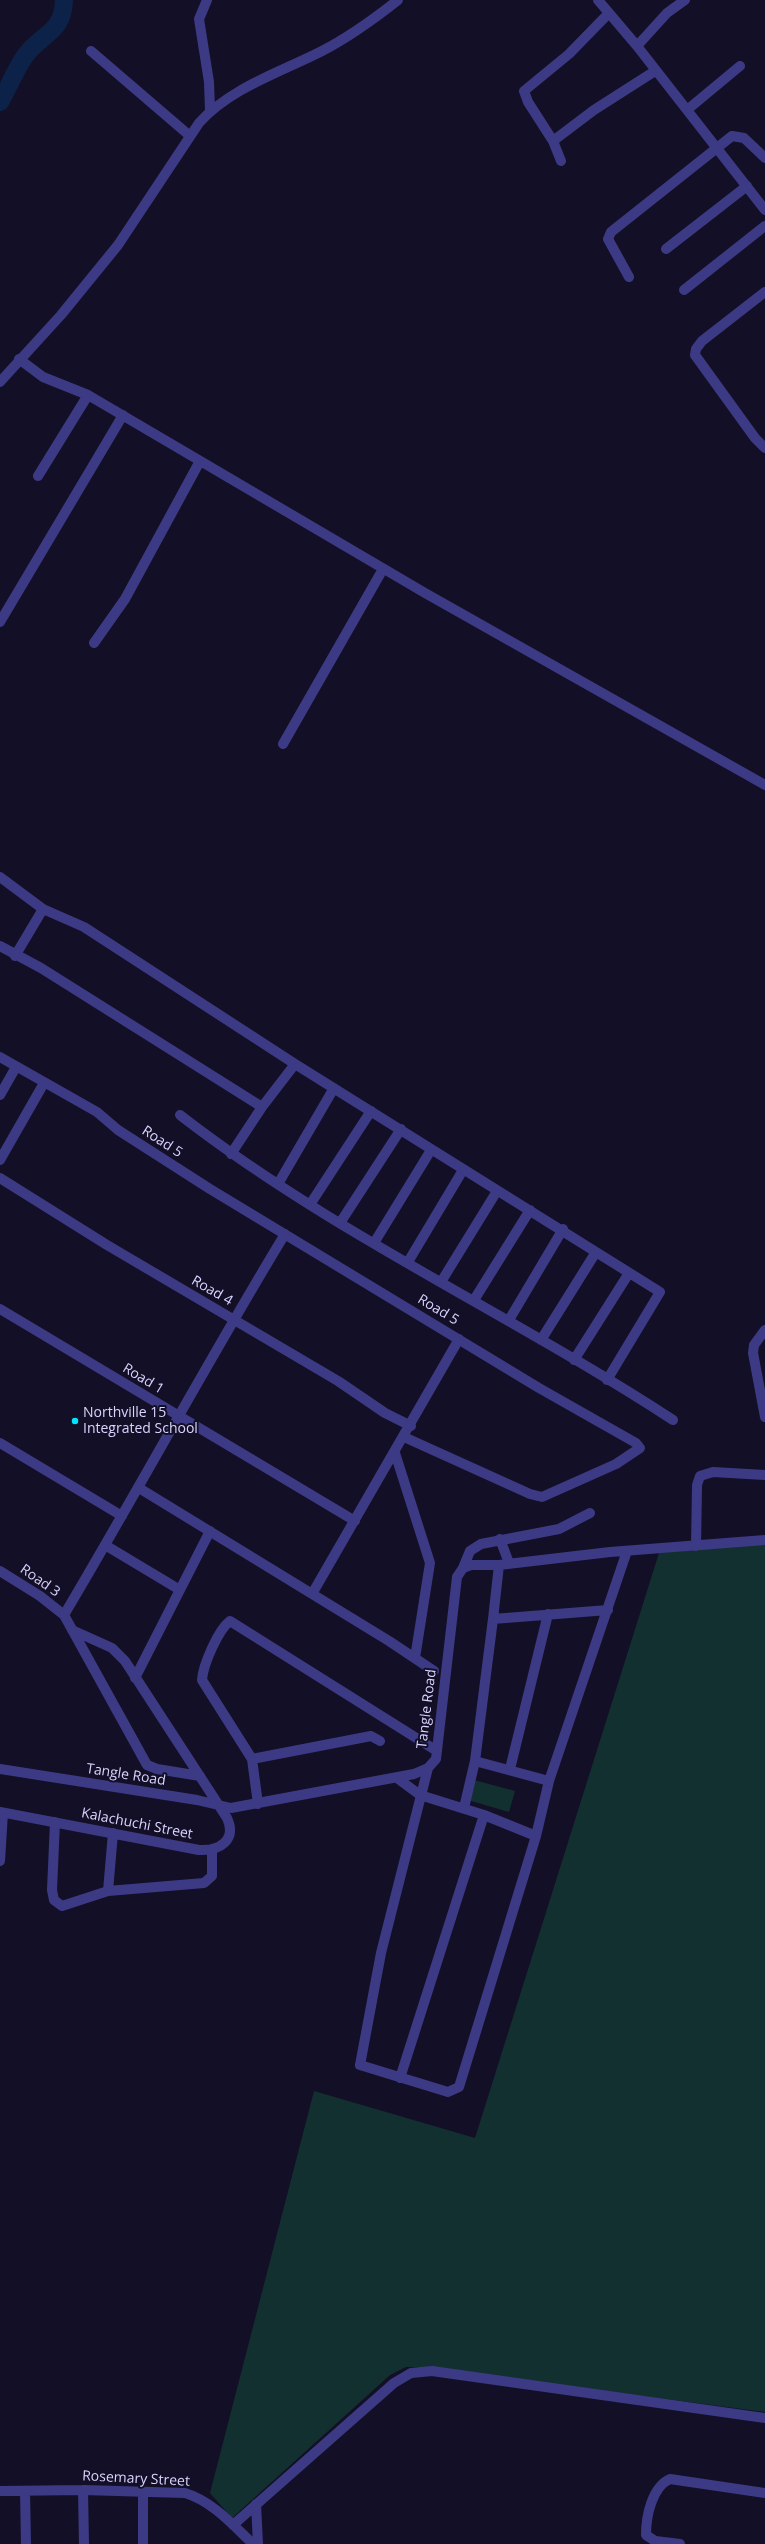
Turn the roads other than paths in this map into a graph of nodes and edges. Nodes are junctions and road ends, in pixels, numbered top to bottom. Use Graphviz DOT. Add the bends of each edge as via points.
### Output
graph roads {
  1 [pos="207,0"];
  2 [pos="398,0"];
  3 [pos="598,0"];
  4 [pos="685,0"];
  5 [pos="608,14"];
  6 [pos="637,46"];
  7 [pos="91,51"];
  8 [pos="740,66"];
  9 [pos="655,71"];
  10 [pos="210,110"];
  11 [pos="687,110"];
  12 [pos="190,136"];
  13 [pos="553,142"];
  14 [pos="716,148"];
  15 [pos="765,158"];
  16 [pos="561,161"];
  17 [pos="747,186"];
  18 [pos="765,210"];
  19 [pos="765,226"];
  20 [pos="666,248"];
  21 [pos="629,276"];
  22 [pos="684,290"];
  23 [pos="765,292"];
  24 [pos="20,359"];
  25 [pos="0,382"];
  26 [pos="88,395"];
  27 [pos="123,415"];
  28 [pos="765,448"];
  29 [pos="200,461"];
  30 [pos="38,476"];
  31 [pos="384,569"];
  32 [pos="0,622"];
  33 [pos="94,643"];
  34 [pos="283,744"];
  35 [pos="765,785"];
  36 [pos="0,877"];
  37 [pos="43,910"];
  38 [pos="0,946"];
  39 [pos="16,956"];
  40 [pos="0,1057"];
  41 [pos="295,1064"];
  42 [pos="16,1067"];
  43 [pos="44,1083"];
  44 [pos="334,1088"];
  45 [pos="0,1095"];
  46 [pos="262,1107"];
  47 [pos="371,1111"];
  48 [pos="180,1115"];
  49 [pos="401,1129"];
  50 [pos="431,1150"];
  51 [pos="231,1154"];
  52 [pos="0,1160"];
  53 [pos="463,1170"];
  54 [pos="0,1178"];
  55 [pos="278,1184"];
  56 [pos="497,1191"];
  57 [pos="310,1203"];
  58 [pos="530,1210"];
  59 [pos="340,1223"];
  60 [pos="562,1229"];
  61 [pos="285,1234"];
  62 [pos="374,1243"];
  63 [pos="596,1252"];
  64 [pos="408,1262"];
  65 [pos="629,1272"];
  66 [pos="441,1282"];
  67 [pos="474,1300"];
  68 [pos="0,1309"];
  69 [pos="233,1320"];
  70 [pos="508,1320"];
  71 [pos="765,1330"];
  72 [pos="459,1339"];
  73 [pos="541,1340"];
  74 [pos="574,1360"];
  75 [pos="608,1380"];
  76 [pos="178,1416"];
  77 [pos="765,1417"];
  78 [pos="673,1420"];
  79 [pos="411,1426"];
  80 [pos="404,1437"];
  81 [pos="0,1443"];
  82 [pos="395,1453"];
  83 [pos="765,1475"];
  84 [pos="139,1488"];
  85 [pos="590,1513"];
  86 [pos="122,1516"];
  87 [pos="355,1522"];
  88 [pos="210,1531"];
  89 [pos="500,1539"];
  90 [pos="765,1540"];
  91 [pos="106,1545"];
  92 [pos="696,1546"];
  93 [pos="627,1551"];
  94 [pos="504,1564"];
  95 [pos="463,1568"];
  96 [pos="0,1571"];
  97 [pos="180,1590"];
  98 [pos="312,1594"];
  99 [pos="608,1610"];
  100 [pos="548,1614"];
  101 [pos="64,1615"];
  102 [pos="493,1619"];
  103 [pos="72,1630"];
  104 [pos="415,1658"];
  105 [pos="434,1671"];
  106 [pos="135,1678"];
  107 [pos="380,1740"];
  108 [pos="437,1750"];
  109 [pos="252,1759"];
  110 [pos="475,1761"];
  111 [pos="428,1768"];
  112 [pos="510,1769"];
  113 [pos="0,1770"];
  114 [pos="200,1776"];
  115 [pos="397,1778"];
  116 [pos="549,1780"];
  117 [pos="420,1795"];
  118 [pos="258,1804"];
  119 [pos="217,1805"];
  120 [pos="464,1808"];
  121 [pos="2,1813"];
  122 [pos="484,1815"];
  123 [pos="55,1822"];
  124 [pos="113,1833"];
  125 [pos="536,1836"];
  126 [pos="212,1849"];
  127 [pos="0,1862"];
  128 [pos="108,1892"];
  129 [pos="400,2078"];
  130 [pos="765,2418"];
  131 [pos="25,2490"];
  132 [pos="83,2490"];
  133 [pos="0,2491"];
  134 [pos="143,2492"];
  135 [pos="765,2493"];
  136 [pos="256,2504"];
  137 [pos="233,2525"];
  138 [pos="26,2544"];
  139 [pos="84,2544"];
  140 [pos="143,2544"];
  141 [pos="252,2544"];
  142 [pos="258,2544"];
  143 [pos="680,2544"];
  1 -- 10 [label="street" via="199,20 209,82"];
  2 -- 10 [label="street" via="341,40"];
  3 -- 5 [label="street"];
  4 -- 6 [label="street" via="667,13"];
  5 -- 6 [label="street"];
  5 -- 13 [label="street" via="569,54 524,91"];
  6 -- 9 [label="street"];
  7 -- 12 [label="street"];
  8 -- 11 [label="street"];
  9 -- 11 [label="street"];
  9 -- 13 [label="street" via="594,110"];
  10 -- 12 [label="street"];
  11 -- 14 [label="street"];
  12 -- 24 [label="street" via="118,245"];
  13 -- 16 [label="street"];
  14 -- 15 [label="street" via="732,136 740,136"];
  14 -- 17 [label="street"];
  14 -- 21 [label="street" via="608,235 610,246"];
  17 -- 18 [label="street"];
  17 -- 20 [label="street"];
  19 -- 22 [label="street"];
  23 -- 28 [label="street" via="702,341 695,354 755,438"];
  24 -- 25 [label="street"];
  24 -- 26 [label="street" via="42,377"];
  26 -- 27 [label="street"];
  26 -- 30 [label="street"];
  27 -- 29 [label="street"];
  27 -- 32 [label="street"];
  29 -- 31 [label="street"];
  29 -- 33 [label="street" via="125,599"];
  31 -- 34 [label="street"];
  31 -- 35 [label="street"];
  36 -- 37 [label="street"];
  37 -- 39 [label="street"];
  37 -- 41 [label="street" via="84,927"];
  38 -- 39 [label="street"];
  39 -- 46 [label="street" via="41,968"];
  40 -- 42 [label="street, Road 5"];
  41 -- 44 [label="street"];
  41 -- 46 [label="street"];
  42 -- 43 [label="street, Road 5"];
  42 -- 45 [label="street"];
  43 -- 52 [label="street"];
  43 -- 61 [label="street, Road 5" via="97,1112 118,1130 161,1158"];
  44 -- 47 [label="street"];
  44 -- 55 [label="street"];
  46 -- 51 [label="street"];
  47 -- 49 [label="street"];
  47 -- 57 [label="street"];
  48 -- 51 [label="street"];
  49 -- 50 [label="street"];
  49 -- 59 [label="street"];
  50 -- 53 [label="street"];
  50 -- 62 [label="street"];
  51 -- 55 [label="street"];
  53 -- 56 [label="street"];
  53 -- 64 [label="street"];
  54 -- 69 [label="street, Road 4"];
  55 -- 57 [label="street"];
  56 -- 58 [label="street"];
  56 -- 66 [label="street"];
  57 -- 59 [label="street"];
  58 -- 60 [label="street"];
  58 -- 67 [label="street"];
  59 -- 62 [label="street"];
  60 -- 63 [label="street"];
  60 -- 70 [label="street"];
  61 -- 69 [label="street"];
  61 -- 72 [label="street, Road 5"];
  62 -- 64 [label="street"];
  63 -- 65 [label="street"];
  63 -- 73 [label="street"];
  64 -- 66 [label="street"];
  65 -- 74 [label="street"];
  65 -- 75 [label="street" via="660,1292"];
  66 -- 67 [label="street"];
  67 -- 70 [label="street"];
  68 -- 76 [label="street, Road 1"];
  69 -- 76 [label="street"];
  69 -- 79 [label="street, Road 4" via="338,1381 385,1413"];
  70 -- 73 [label="street"];
  71 -- 77 [label="street" via="754,1345 752,1353"];
  72 -- 79 [label="street"];
  72 -- 80 [label="street, Road 5" via="636,1443 639,1450 616,1464 542,1497 530,1494"];
  73 -- 74 [label="street"];
  74 -- 75 [label="street"];
  75 -- 78 [label="street"];
  76 -- 84 [label="street"];
  76 -- 87 [label="street, Road 1"];
  79 -- 80 [label="street"];
  80 -- 82 [label="street"];
  81 -- 86 [label="street"];
  82 -- 87 [label="street"];
  82 -- 104 [label="street" via="430,1563"];
  83 -- 92 [label="street" via="713,1472 700,1476 697,1485"];
  84 -- 86 [label="street"];
  84 -- 88 [label="street"];
  85 -- 89 [label="street, Tangle Road" via="559,1529"];
  86 -- 91 [label="street"];
  87 -- 98 [label="street"];
  88 -- 97 [label="street"];
  88 -- 98 [label="street"];
  89 -- 94 [label="street"];
  89 -- 95 [label="street, Tangle Road" via="475,1547 466,1558"];
  90 -- 92 [label="street"];
  91 -- 97 [label="street"];
  91 -- 101 [label="street"];
  92 -- 93 [label="street"];
  93 -- 94 [label="street"];
  93 -- 99 [label="street"];
  94 -- 95 [label="street" via="471,1565"];
  94 -- 102 [label="street"];
  95 -- 108 [label="street, Tangle Road" via="457,1576"];
  96 -- 101 [label="street, Road 3" via="40,1596"];
  97 -- 106 [label="street"];
  98 -- 104 [label="street"];
  99 -- 100 [label="street"];
  99 -- 116 [label="street"];
  100 -- 102 [label="street"];
  100 -- 112 [label="street"];
  101 -- 103 [label="street"];
  102 -- 110 [label="street"];
  103 -- 106 [label="street" via="112,1648 125,1661"];
  103 -- 114 [label="street" via="144,1761 156,1769"];
  104 -- 105 [label="street"];
  106 -- 114 [label="street"];
  107 -- 109 [label="street" via="371,1736"];
  108 -- 109 [label="street" via="230,1621 219,1636 203,1669 202,1680"];
  108 -- 111 [label="street, Tangle Road" via="433,1764"];
  109 -- 118 [label="street"];
  110 -- 112 [label="street"];
  110 -- 120 [label="street"];
  111 -- 115 [label="street, Tangle Road"];
  111 -- 117 [label="street"];
  112 -- 116 [label="street"];
  113 -- 119 [label="street, Tangle Road"];
  114 -- 119 [label="street"];
  115 -- 117 [label="street"];
  115 -- 118 [label="street, Tangle Road"];
  116 -- 125 [label="street"];
  117 -- 120 [label="street"];
  117 -- 129 [label="street" via="380,1953 360,2060 363,2067"];
  118 -- 119 [label="street, Tangle Road" via="240,1808"];
  119 -- 126 [label="street" via="227,1818 231,1832 224,1844"];
  120 -- 122 [label="street"];
  121 -- 123 [label="street, Kalachuchi Street"];
  121 -- 127 [label="street"];
  122 -- 125 [label="street"];
  122 -- 129 [label="street"];
  123 -- 124 [label="street, Kalachuchi Street"];
  123 -- 128 [label="street" via="52,1890 56,1903 62,1906"];
  124 -- 126 [label="street, Kalachuchi Street" via="199,1850"];
  124 -- 128 [label="street"];
  125 -- 129 [label="street" via="459,2086 448,2092"];
  126 -- 128 [label="street" via="214,1869 207,1881"];
  130 -- 136 [label="street" via="432,2371 411,2373 394,2383 351,2419"];
  131 -- 132 [label="street, Rosemary Street"];
  131 -- 133 [label="street, Rosemary Street"];
  131 -- 138 [label="street"];
  132 -- 134 [label="street, Rosemary Street"];
  132 -- 139 [label="street"];
  134 -- 137 [label="street, Rosemary Street" via="185,2493 197,2497"];
  134 -- 140 [label="street"];
  135 -- 143 [label="street" via="670,2479 661,2483 646,2526 646,2534 655,2541"];
  136 -- 137 [label="street"];
  136 -- 142 [label="street"];
  137 -- 141 [label="street, Rosemary Street"];
}
